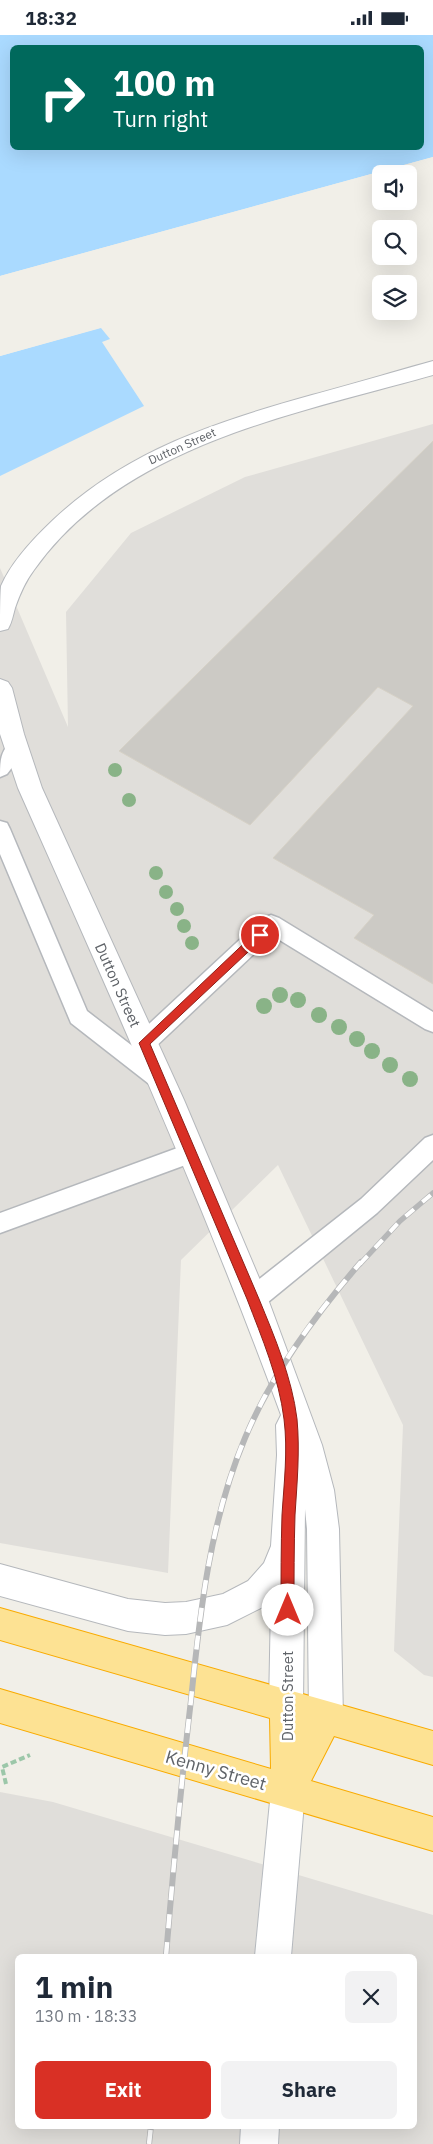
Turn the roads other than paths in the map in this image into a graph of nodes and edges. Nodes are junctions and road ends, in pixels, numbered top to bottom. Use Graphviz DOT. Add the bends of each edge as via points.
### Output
graph roads {
  1 [pos="433,368"];
  2 [pos="0,623"];
  3 [pos="0,688"];
  4 [pos="17,748"];
  5 [pos="0,769"];
  6 [pos="0,829"];
  7 [pos="433,1023"];
  8 [pos="144,1043"];
  9 [pos="161,1080"];
  10 [pos="433,1145"];
  11 [pos="191,1153"];
  12 [pos="0,1223"];
  13 [pos="253,1299"];
  14 [pos="286,1391"];
  15 [pos="287,1546"];
  16 [pos="0,1579"];
  17 [pos="0,1624"];
  18 [pos="0,1706"];
  19 [pos="286,1706"];
  20 [pos="326,1718"];
  21 [pos="433,1749"];
  22 [pos="288,1791"];
  23 [pos="433,1834"];
  24 [pos="273,1954"];
  25 [pos="260,2129"];
  26 [pos="259,2144"];
  1 -- 2 [label="street, Dutton Street" via="235,423 150,460 110,484 67,518 37,549 14,583"];
  3 -- 4 [label="street, Dutton Street"];
  4 -- 5 [label="lane"];
  4 -- 8 [label="street, Dutton Street" via="30,788"];
  6 -- 9 [label="lane" via="78,1017"];
  7 -- 8 [label="lane" via="271,924"];
  8 -- 9 [label="street, Dutton Street"];
  9 -- 11 [label="street, Dutton Street"];
  10 -- 13 [label="lane" via="369,1206"];
  11 -- 12 [label="lane"];
  11 -- 13 [label="street, Dutton Street"];
  13 -- 14 [label="street, Dutton Street"];
  14 -- 15 [label="street, Dutton Street" via="292,1455"];
  14 -- 20 [label="street, Dutton Street" via="306,1445 318,1490 323,1529"];
  15 -- 16 [label="street" via="276,1574 259,1592 227,1609 186,1618 134,1617"];
  15 -- 19 [label="street, Dutton Street"];
  17 -- 19 [label="highway"];
  18 -- 22 [label="highway, Kenny Street"];
  19 -- 20 [label="highway"];
  19 -- 22 [label="highway, Dutton Street"];
  20 -- 21 [label="highway"];
  20 -- 22 [label="highway, Dutton Street"];
  22 -- 23 [label="highway, Kenny Street"];
  22 -- 24 [label="street, Dutton Street"];
  25 -- 26 [label="street"];
}
